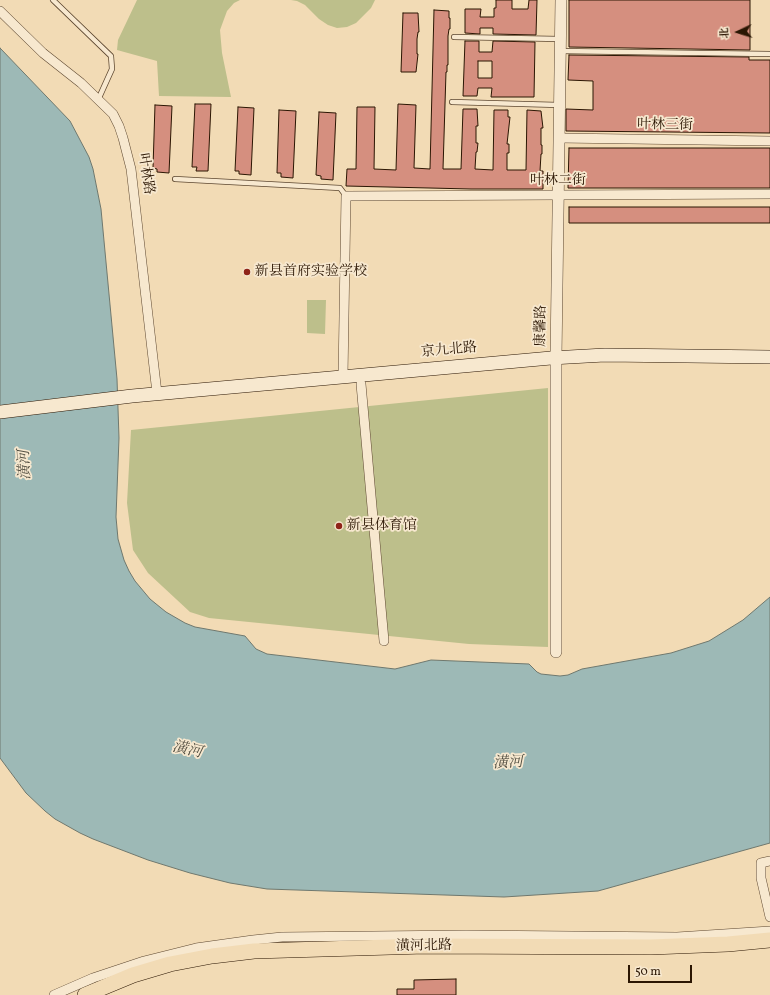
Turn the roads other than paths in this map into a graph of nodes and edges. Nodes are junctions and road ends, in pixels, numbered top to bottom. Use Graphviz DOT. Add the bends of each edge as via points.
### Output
graph roads {
  1 [pos="53,0"];
  2 [pos="561,0"];
  3 [pos="0,11"];
  4 [pos="454,37"];
  5 [pos="560,38"];
  6 [pos="560,51"];
  7 [pos="770,54"];
  8 [pos="98,100"];
  9 [pos="452,102"];
  10 [pos="560,105"];
  11 [pos="559,138"];
  12 [pos="770,141"];
  13 [pos="175,179"];
  14 [pos="770,194"];
  15 [pos="558,195"];
  16 [pos="346,196"];
  17 [pos="770,357"];
  18 [pos="557,362"];
  19 [pos="770,366"];
  20 [pos="343,376"];
  21 [pos="361,384"];
  22 [pos="157,393"];
  23 [pos="133,400"];
  24 [pos="0,412"];
  25 [pos="0,421"];
  26 [pos="384,641"];
  27 [pos="556,652"];
  28 [pos="770,861"];
  29 [pos="770,917"];
  30 [pos="770,930"];
  31 [pos="770,940"];
  32 [pos="770,949"];
  33 [pos="54,995"];
  34 [pos="85,995"];
  35 [pos="109,995"];
  1 -- 8 [label="lane" via="111,56 112,69"];
  2 -- 5 [label="street, 康馨路"];
  3 -- 8 [label="street, 叶林路"];
  4 -- 5 [label="lane"];
  5 -- 6 [label="street, 康馨路"];
  6 -- 7 [label="lane"];
  6 -- 10 [label="street, 康馨路"];
  8 -- 22 [label="street, 叶林路" via="113,114 124,138 129,159"];
  9 -- 10 [label="lane"];
  10 -- 11 [label="street, 康馨路"];
  11 -- 12 [label="street, 叶林三街"];
  11 -- 15 [label="street, 康馨路"];
  13 -- 16 [label="lane" via="340,188"];
  14 -- 15 [label="street, 叶林二街"];
  15 -- 16 [label="street, 叶林二街"];
  15 -- 18 [label="street, 康馨路"];
  16 -- 20 [label="street"];
  17 -- 18 [label="main road, 京九北路" via="605,355"];
  18 -- 19 [label="main road, 京九北路"];
  18 -- 20 [label="main road, 京九北路"];
  18 -- 21 [label="main road, 京九北路"];
  18 -- 27 [label="street, 康馨路"];
  20 -- 22 [label="main road, 京九北路"];
  21 -- 23 [label="main road, 京九北路"];
  21 -- 26 [label="street"];
  22 -- 23 [label="main road, 京九北路"];
  23 -- 24 [label="main road"];
  23 -- 25 [label="main road"];
  28 -- 29 [label="street" via="760,864"];
  30 -- 33 [label="street" via="677,937 282,937 196,948 144,961 93,978"];
  31 -- 34 [label="main road, 潢河北路" via="650,948 424,946 254,951 170,964 133,975"];
  32 -- 35 [label="main road, 潢河北路" via="651,956 425,955 255,960 172,973"];
}
